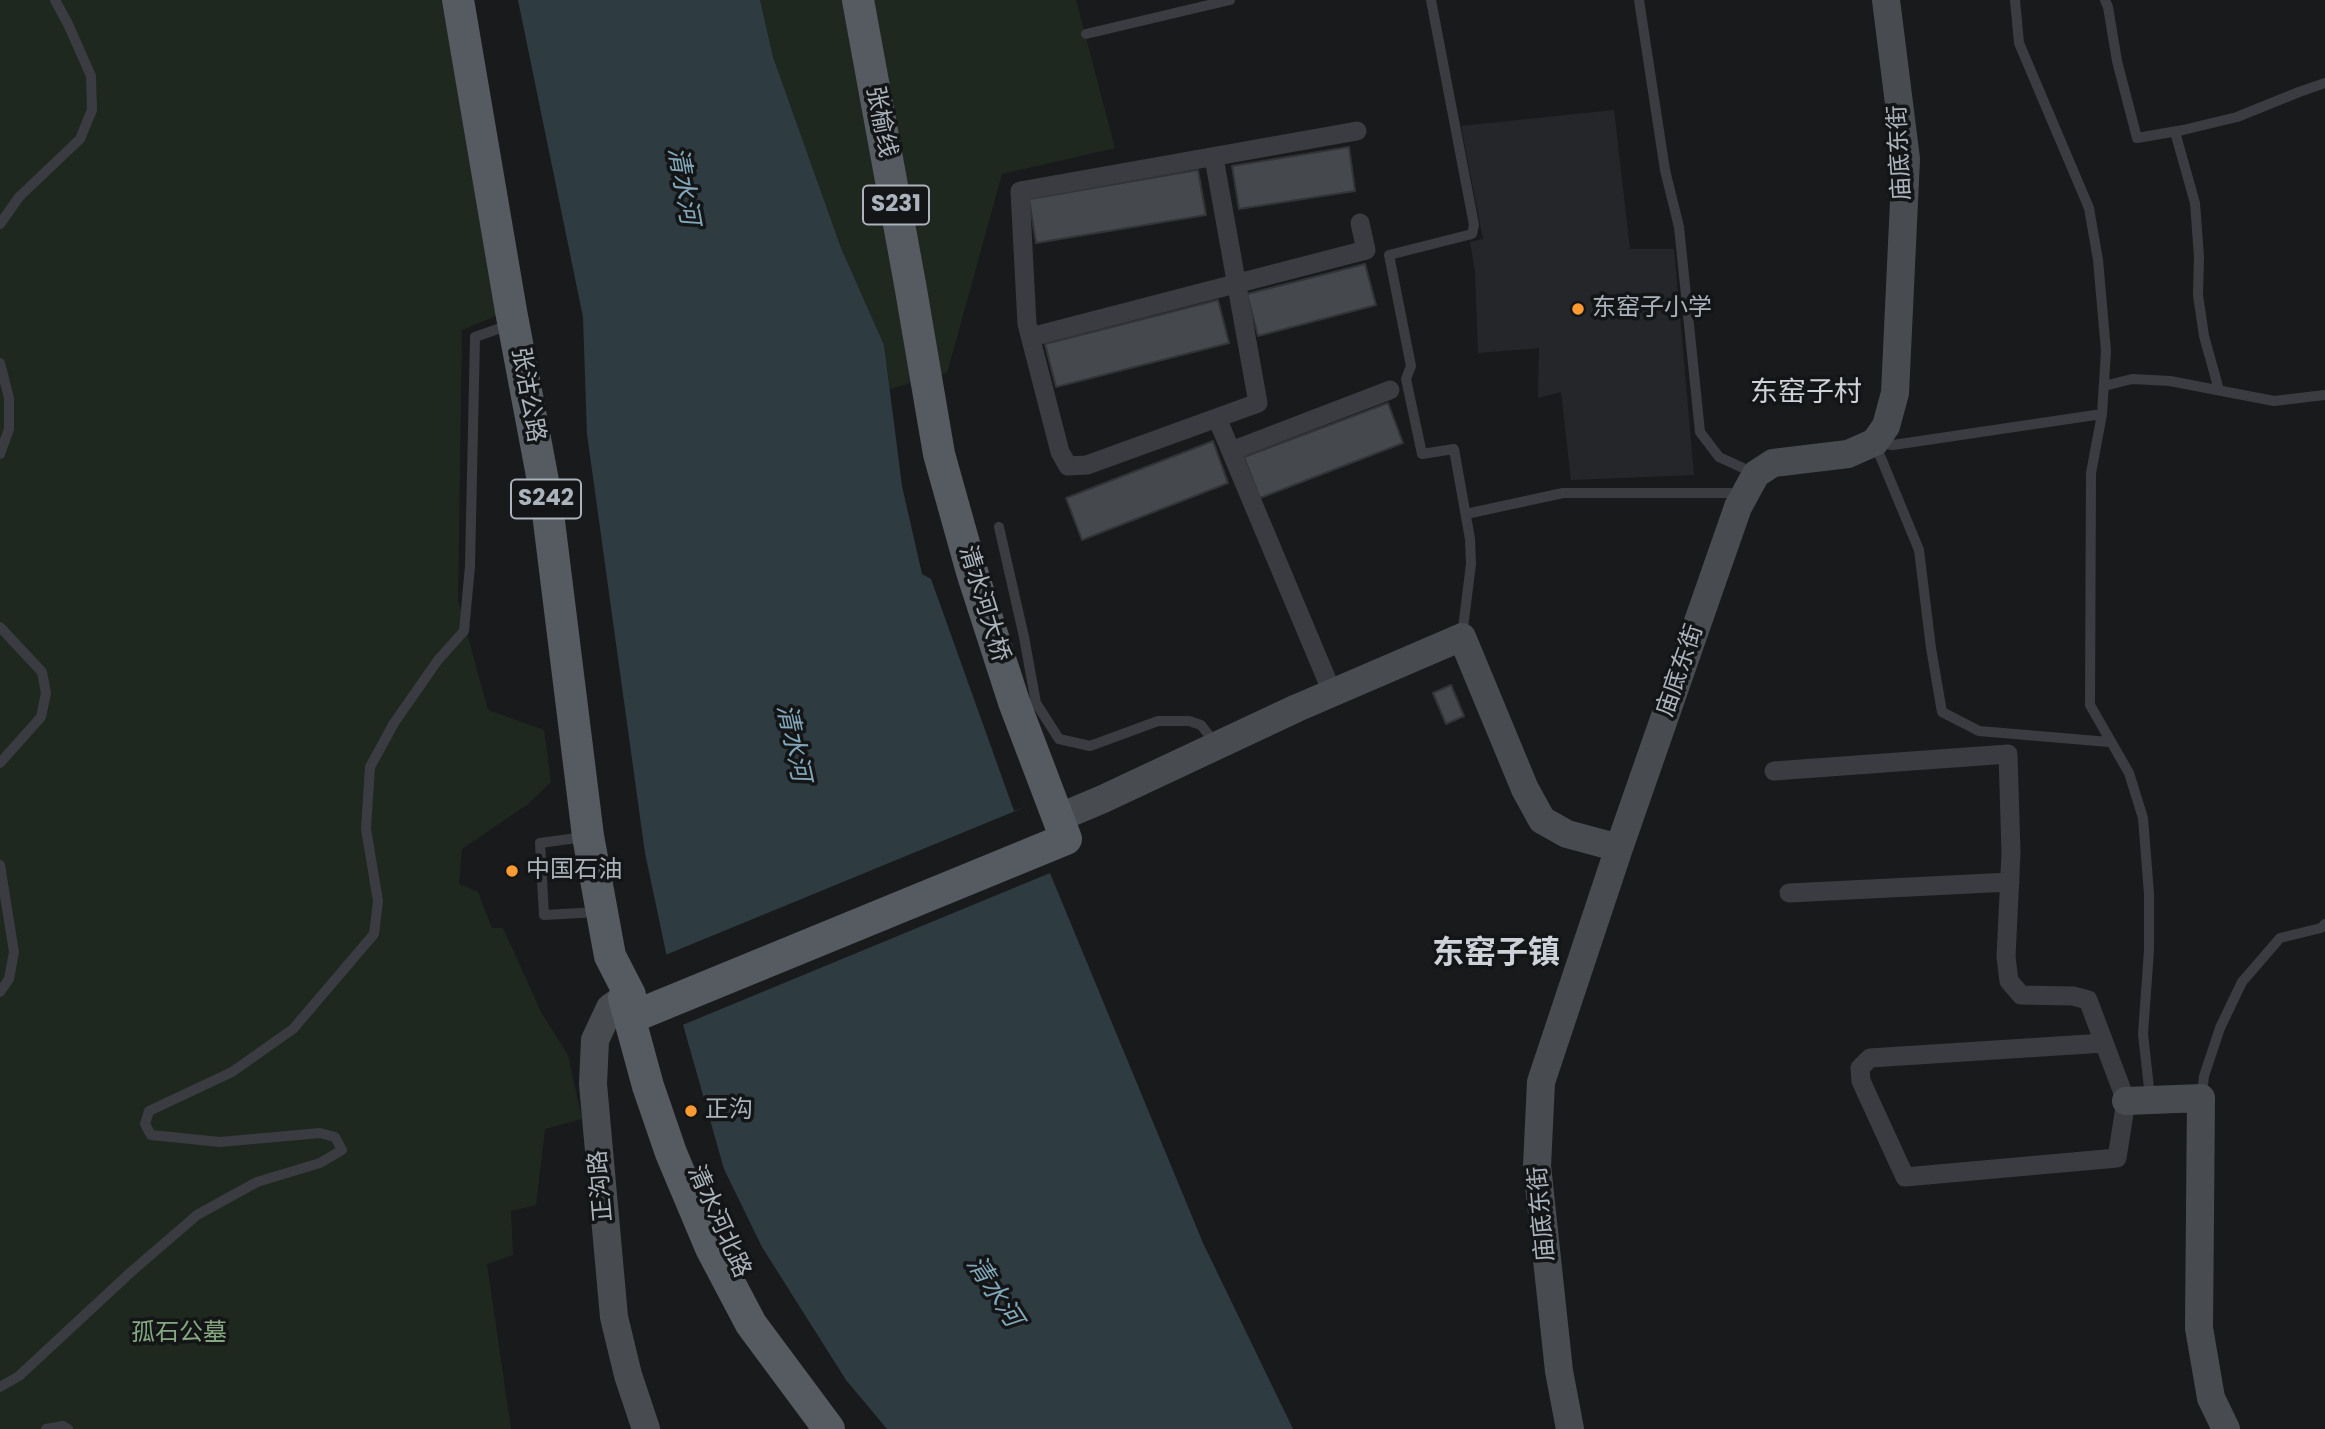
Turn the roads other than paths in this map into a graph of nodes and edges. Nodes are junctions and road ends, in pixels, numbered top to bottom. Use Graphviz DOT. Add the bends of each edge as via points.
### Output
graph roads {
  1 [pos="55,0"];
  2 [pos="458,0"];
  3 [pos="858,0"];
  4 [pos="1230,0"];
  5 [pos="1431,0"];
  6 [pos="1639,0"];
  7 [pos="1886,0"];
  8 [pos="2015,0"];
  9 [pos="2105,0"];
  10 [pos="1086,34"];
  11 [pos="2325,83"];
  12 [pos="1357,131"];
  13 [pos="2175,132"];
  14 [pos="1214,158"];
  15 [pos="1360,223"];
  16 [pos="0,225"];
  17 [pos="1237,285"];
  18 [pos="514,323"];
  19 [pos="1031,337"];
  20 [pos="0,363"];
  21 [pos="2104,386"];
  22 [pos="1390,390"];
  23 [pos="2219,390"];
  24 [pos="2325,395"];
  25 [pos="931,410"];
  26 [pos="2102,414"];
  27 [pos="1217,418"];
  28 [pos="1875,442"];
  29 [pos="1231,452"];
  30 [pos="0,454"];
  31 [pos="1750,485"];
  32 [pos="1466,514"];
  33 [pos="999,527"];
  34 [pos="0,627"];
  35 [pos="1462,637"];
  36 [pos="1332,692"];
  37 [pos="2109,741"];
  38 [pos="1217,746"];
  39 [pos="0,763"];
  40 [pos="1774,771"];
  41 [pos="1049,826"];
  42 [pos="588,836"];
  43 [pos="1619,848"];
  44 [pos="0,865"];
  45 [pos="2010,882"];
  46 [pos="1788,893"];
  47 [pos="602,912"];
  48 [pos="2325,924"];
  49 [pos="0,992"];
  50 [pos="633,1003"];
  51 [pos="2104,1043"];
  52 [pos="2201,1098"];
  53 [pos="2139,1101"];
  54 [pos="0,1387"];
  55 [pos="46,1429"];
  56 [pos="68,1429"];
  57 [pos="646,1429"];
  58 [pos="660,1429"];
  59 [pos="829,1429"];
  60 [pos="846,1429"];
  61 [pos="1570,1429"];
  62 [pos="2226,1429"];
  1 -- 16 [label="lane" via="92,76 92,110 80,139 19,197"];
  2 -- 18 [label="main road, 张沽公路 / S242"];
  3 -- 25 [label="main road, 张榆线 / S231"];
  4 -- 10 [label="lane"];
  5 -- 32 [label="lane" via="1474,225 1472,234 1389,255 1410,366 1406,379 1422,454 1454,449"];
  6 -- 31 [label="lane" via="1665,170 1679,227 1700,432"];
  7 -- 28 [label="street, 庙底东街" via="1906,159 1895,393 1886,426"];
  8 -- 21 [label="lane" via="2019,43 2089,208 2106,351"];
  9 -- 13 [label="lane" via="2137,138"];
  11 -- 13 [label="lane" via="2237,117"];
  12 -- 14 [label="street"];
  13 -- 23 [label="lane" via="2195,203 2198,295"];
  14 -- 17 [label="street"];
  14 -- 19 [label="street" via="1020,191"];
  15 -- 17 [label="street" via="1366,250"];
  17 -- 19 [label="street"];
  17 -- 27 [label="street" via="1258,403"];
  18 -- 42 [label="main road, 张沽公路 / S242" via="546,497"];
  18 -- 54 [label="lane" via="475,337 470,566 464,631 394,723 370,767 366,829 378,901 374,934 293,1029 232,1072 149,1111 145,1124 151,1135 220,1142 320,1133 335,1137 342,1150 320,1163 257,1182 197,1215 19,1376"];
  19 -- 27 [label="street" via="1060,452 1068,466 1087,465"];
  20 -- 30 [label="lane" via="9,398 9,429"];
  21 -- 23 [label="lane" via="2132,379"];
  21 -- 26 [label="lane"];
  22 -- 29 [label="street"];
  23 -- 24 [label="lane" via="2274,401"];
  25 -- 41 [label="main road, 清水河大桥 / S231" via="972,572"];
  26 -- 28 [label="lane" via="1893,445"];
  26 -- 37 [label="lane" via="2091,474 2090,705"];
  27 -- 29 [label="street"];
  28 -- 31 [label="street" via="1848,454 1773,463"];
  28 -- 37 [label="lane" via="1919,550 1942,712 1979,732"];
  29 -- 36 [label="street"];
  31 -- 32 [label="lane" via="1731,493 1563,493"];
  31 -- 43 [label="street, 庙底东街" via="1733,521"];
  32 -- 35 [label="lane" via="1471,564"];
  33 -- 38 [label="lane" via="1036,703 1059,740 1090,747 1158,721 1189,721 1201,725"];
  34 -- 39 [label="lane" via="43,672 46,693 41,717"];
  35 -- 36 [label="street"];
  35 -- 43 [label="street" via="1542,821 1567,834"];
  36 -- 38 [label="street"];
  37 -- 53 [label="lane" via="2129,773 2143,818 2149,939"];
  38 -- 41 [label="street" via="1103,799 1078,834"];
  40 -- 45 [label="street" via="2008,754"];
  41 -- 50 [label="main road, 正沟路"];
  42 -- 47 [label="main road, 张沽公路 / S242"];
  42 -- 47 [label="lane" via="540,843 544,915"];
  43 -- 61 [label="street, 庙底东街" via="1541,1082 1537,1166 1559,1371"];
  44 -- 49 [label="lane" via="14,952 9,979"];
  45 -- 46 [label="street"];
  45 -- 51 [label="street" via="2009,981 2021,995 2088,1000"];
  47 -- 50 [label="main road, 张沽公路 / S242" via="610,956"];
  48 -- 52 [label="lane" via="2280,938 2242,982 2220,1028"];
  50 -- 57 [label="street, 正沟路" via="610,1008 595,1040 593,1084 614,1317"];
  50 -- 58 [label="street, 正沟路" via="617,1033 606,1085 615,1243 626,1318"];
  50 -- 59 [label="main road, 清水河北路" via="648,1086 711,1248 751,1324"];
  50 -- 60 [label="main road, 清水河北路" via="723,1242 764,1316"];
  51 -- 53 [label="street"];
  51 -- 53 [label="street" via="1870,1058 1860,1068 1861,1081 1905,1177 2117,1158"];
  52 -- 53 [label="street"];
  52 -- 62 [label="street" via="2199,1328 2211,1398"];
  55 -- 56 [label="lane"];
}
